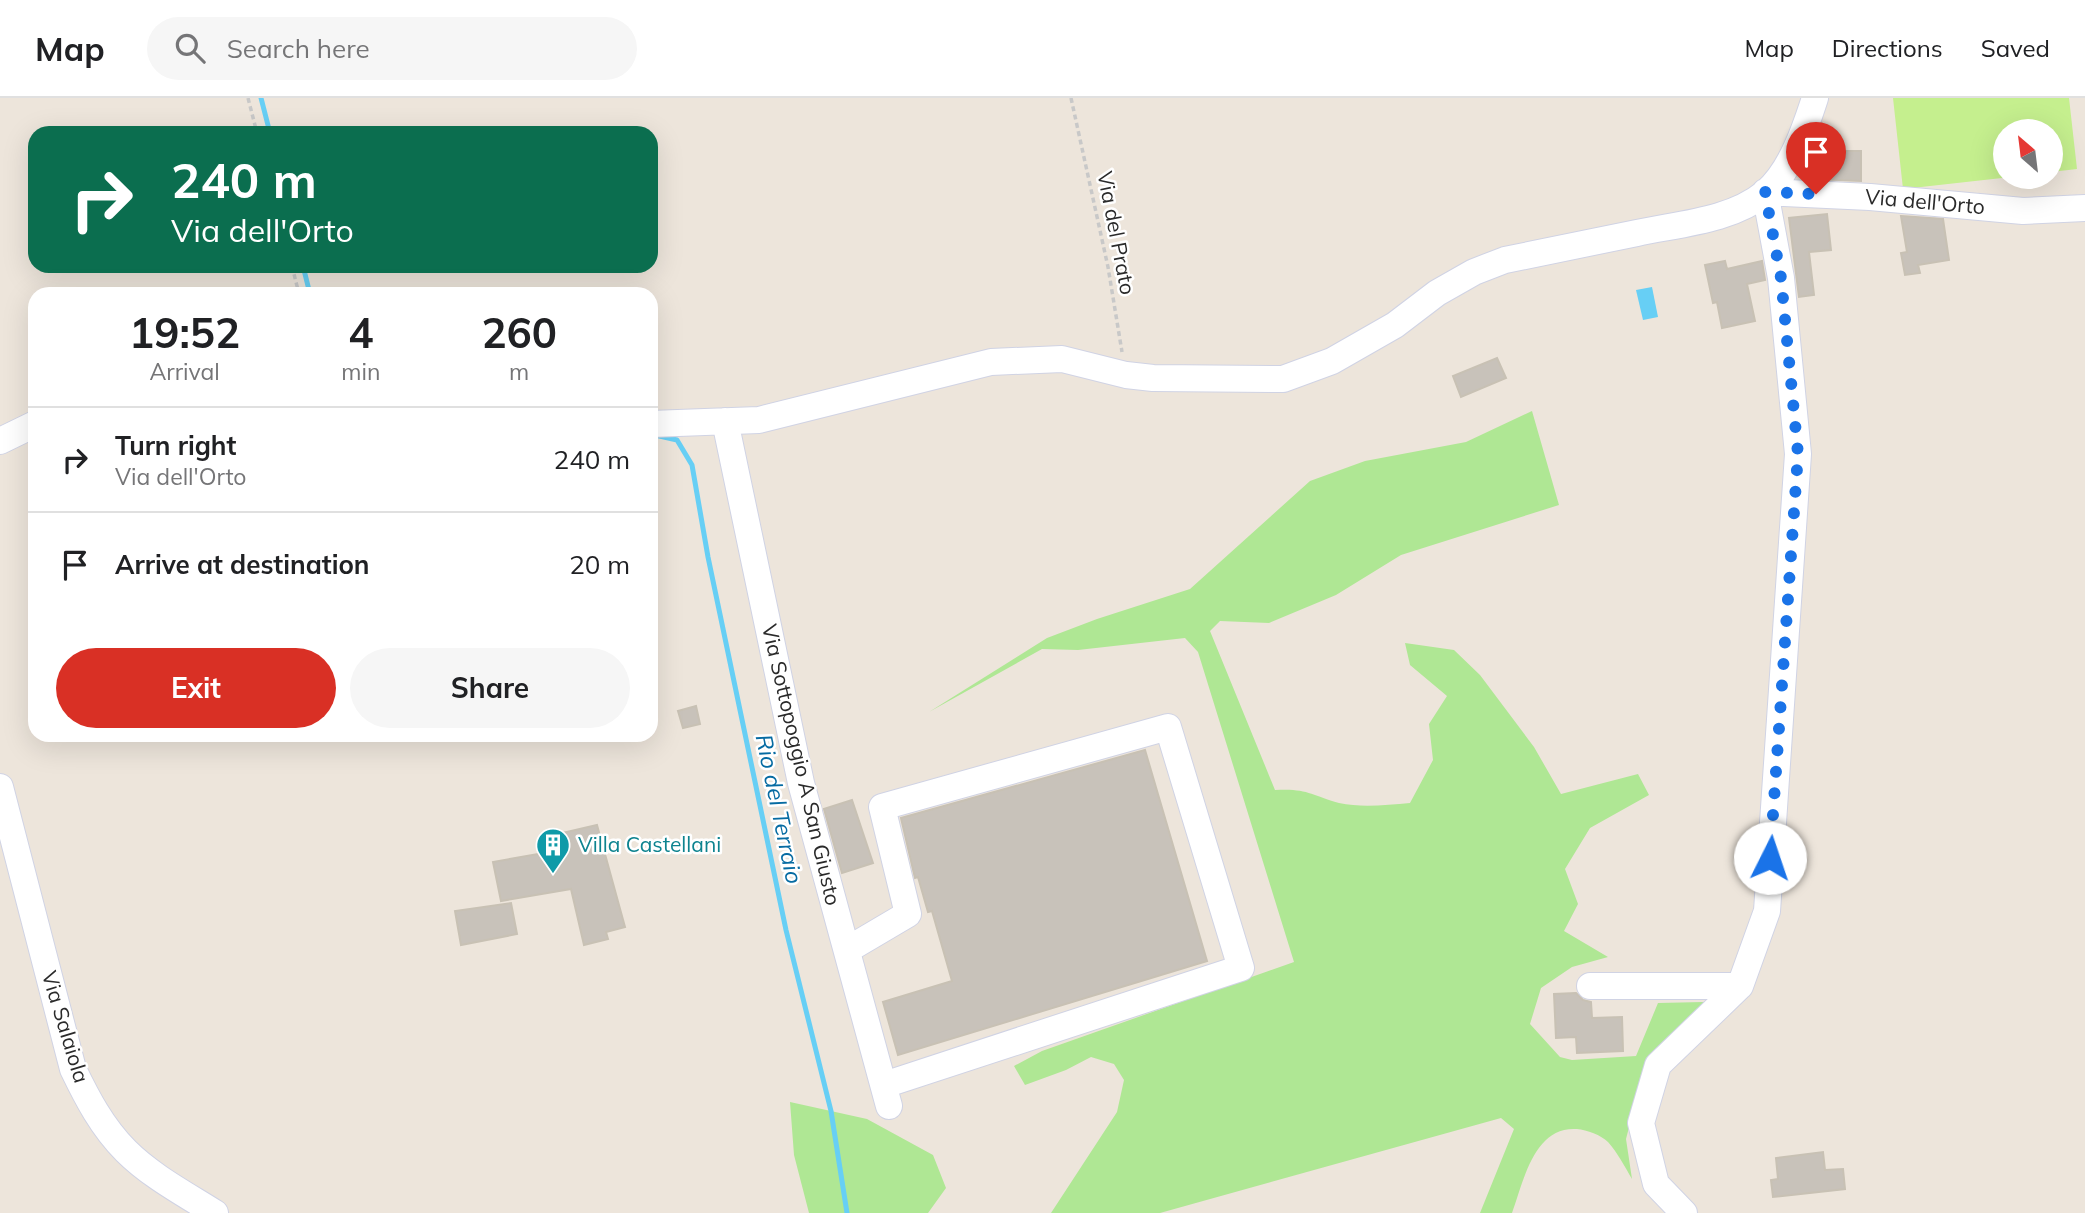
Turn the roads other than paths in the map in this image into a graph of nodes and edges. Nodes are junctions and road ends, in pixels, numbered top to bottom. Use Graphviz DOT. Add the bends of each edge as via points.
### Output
graph roads {
  1 [pos="1815,98"];
  2 [pos="1765,192"];
  3 [pos="2085,208"];
  4 [pos="725,421"];
  5 [pos="658,424"];
  6 [pos="28,427"];
  7 [pos="0,441"];
  8 [pos="0,787"];
  9 [pos="847,950"];
  10 [pos="1590,986"];
  11 [pos="1740,986"];
  12 [pos="215,1213"];
  13 [pos="1685,1213"];
  1 -- 2 [label="street" via="1794,151"];
  2 -- 3 [label="street, Via dell'Orto" via="2023,211"];
  2 -- 4 [label="street" via="1711,217 1505,260 1474,272 1332,361 1283,379 1153,378 1062,359 991,362 759,420"];
  2 -- 11 [label="street" via="1781,278 1798,454 1767,911"];
  4 -- 5 [label="street"];
  4 -- 9 [label="street, Via Sottopoggio A San Giusto" via="801,783"];
  6 -- 7 [label="street"];
  8 -- 12 [label="street, Via Salaiola" via="73,1069 94,1111 126,1151"];
  9 -- 9 [label="street, Via Sottopoggio A San Giusto" via="886,1095 1241,968 1168,727 882,807 908,914"];
  10 -- 11 [label="street"];
  11 -- 13 [label="street" via="1658,1065 1641,1123 1656,1184"];
}
